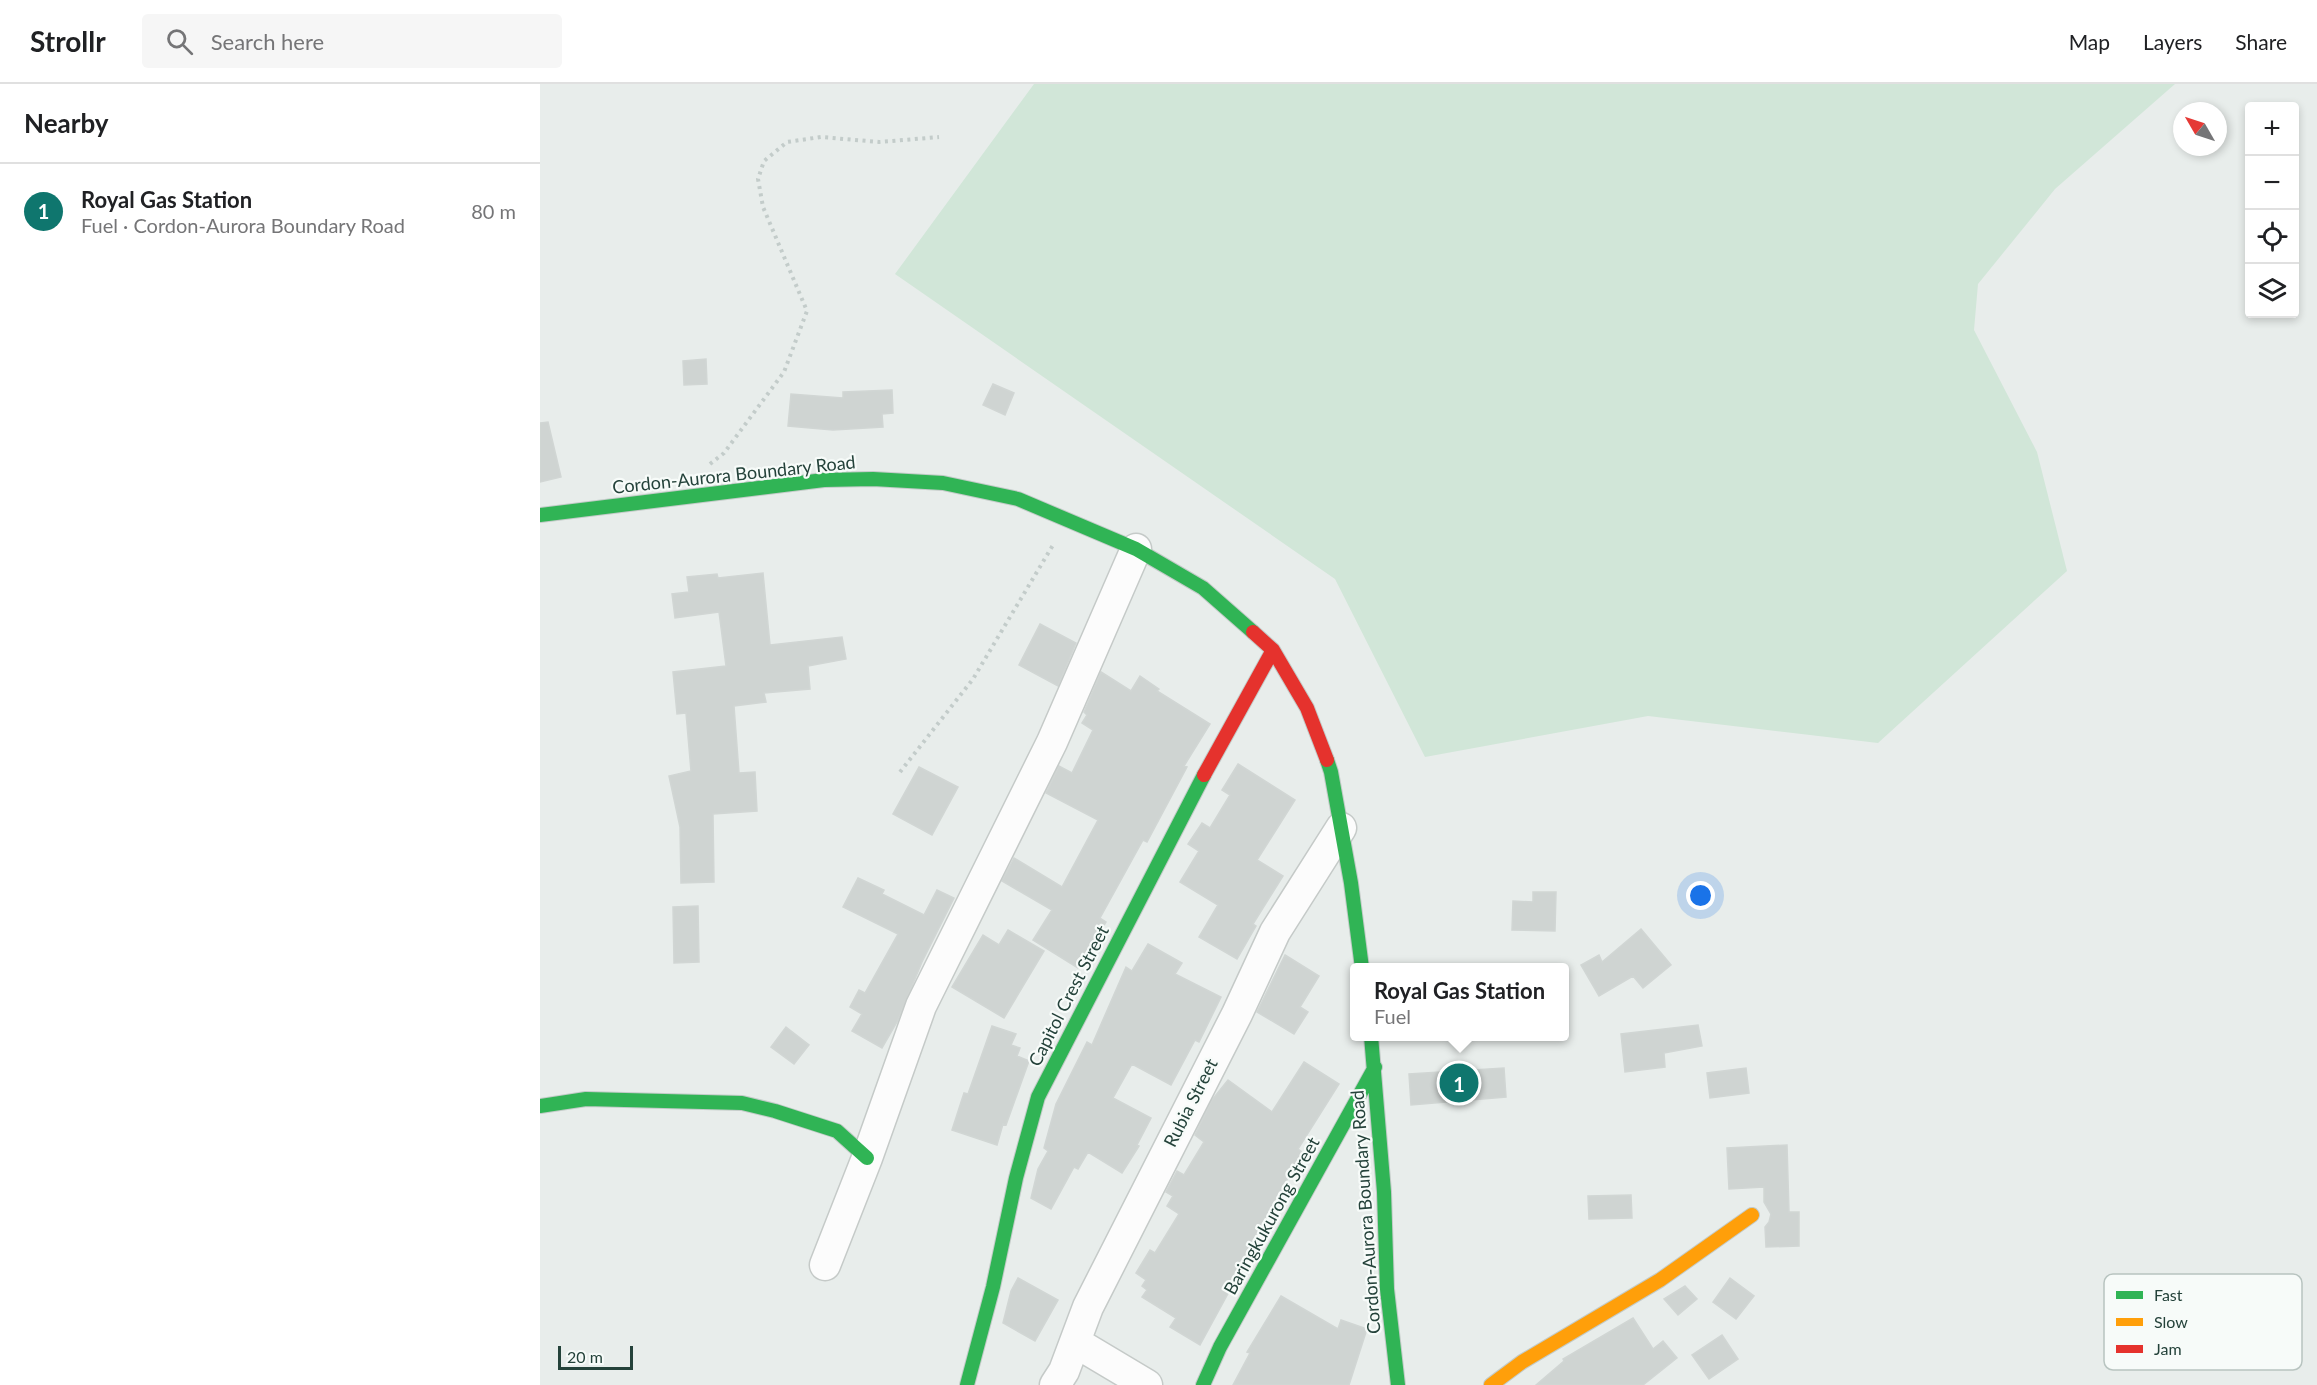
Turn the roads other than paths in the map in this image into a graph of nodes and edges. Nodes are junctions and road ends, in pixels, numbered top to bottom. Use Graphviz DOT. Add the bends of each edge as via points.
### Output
graph roads {
  1 [pos="540,515"];
  2 [pos="1136,549"];
  3 [pos="1273,650"];
  4 [pos="1341,828"];
  5 [pos="1361,963"];
  6 [pos="1372,1041"];
  7 [pos="1375,1066"];
  8 [pos="540,1106"];
  9 [pos="867,1158"];
  10 [pos="1752,1215"];
  11 [pos="825,1264"];
  12 [pos="1075,1342"];
  13 [pos="967,1385"];
  14 [pos="1055,1385"];
  15 [pos="1147,1385"];
  16 [pos="1203,1385"];
  17 [pos="1398,1385"];
  18 [pos="1491,1385"];
  1 -- 2 [label="street, Cordon-Aurora Boundary Road" via="824,480 873,479 943,483 1018,499"];
  2 -- 3 [label="street, Cordon-Aurora Boundary Road" via="1203,588"];
  2 -- 9 [label="street" via="1052,742 921,1006"];
  3 -- 4 [label="street, Cordon-Aurora Boundary Road" via="1308,708 1331,772"];
  3 -- 13 [label="street, Capitol Crest Street" via="1182,815 1038,1097"];
  4 -- 5 [label="street, Cordon-Aurora Boundary Road"];
  4 -- 12 [label="street, Rubia Street" via="1275,932 1088,1307"];
  6 -- 7 [label="street, Cordon-Aurora Boundary Road"];
  7 -- 16 [label="street, Baringkukurong Street" via="1220,1347"];
  7 -- 17 [label="street, Cordon-Aurora Boundary Road" via="1387,1289"];
  8 -- 9 [label="street" via="586,1099 742,1103 837,1131"];
  9 -- 11 [label="street"];
  10 -- 18 [label="street" via="1660,1280 1522,1362"];
  12 -- 14 [label="street, Rubia Street"];
  12 -- 15 [label="street"];
}
